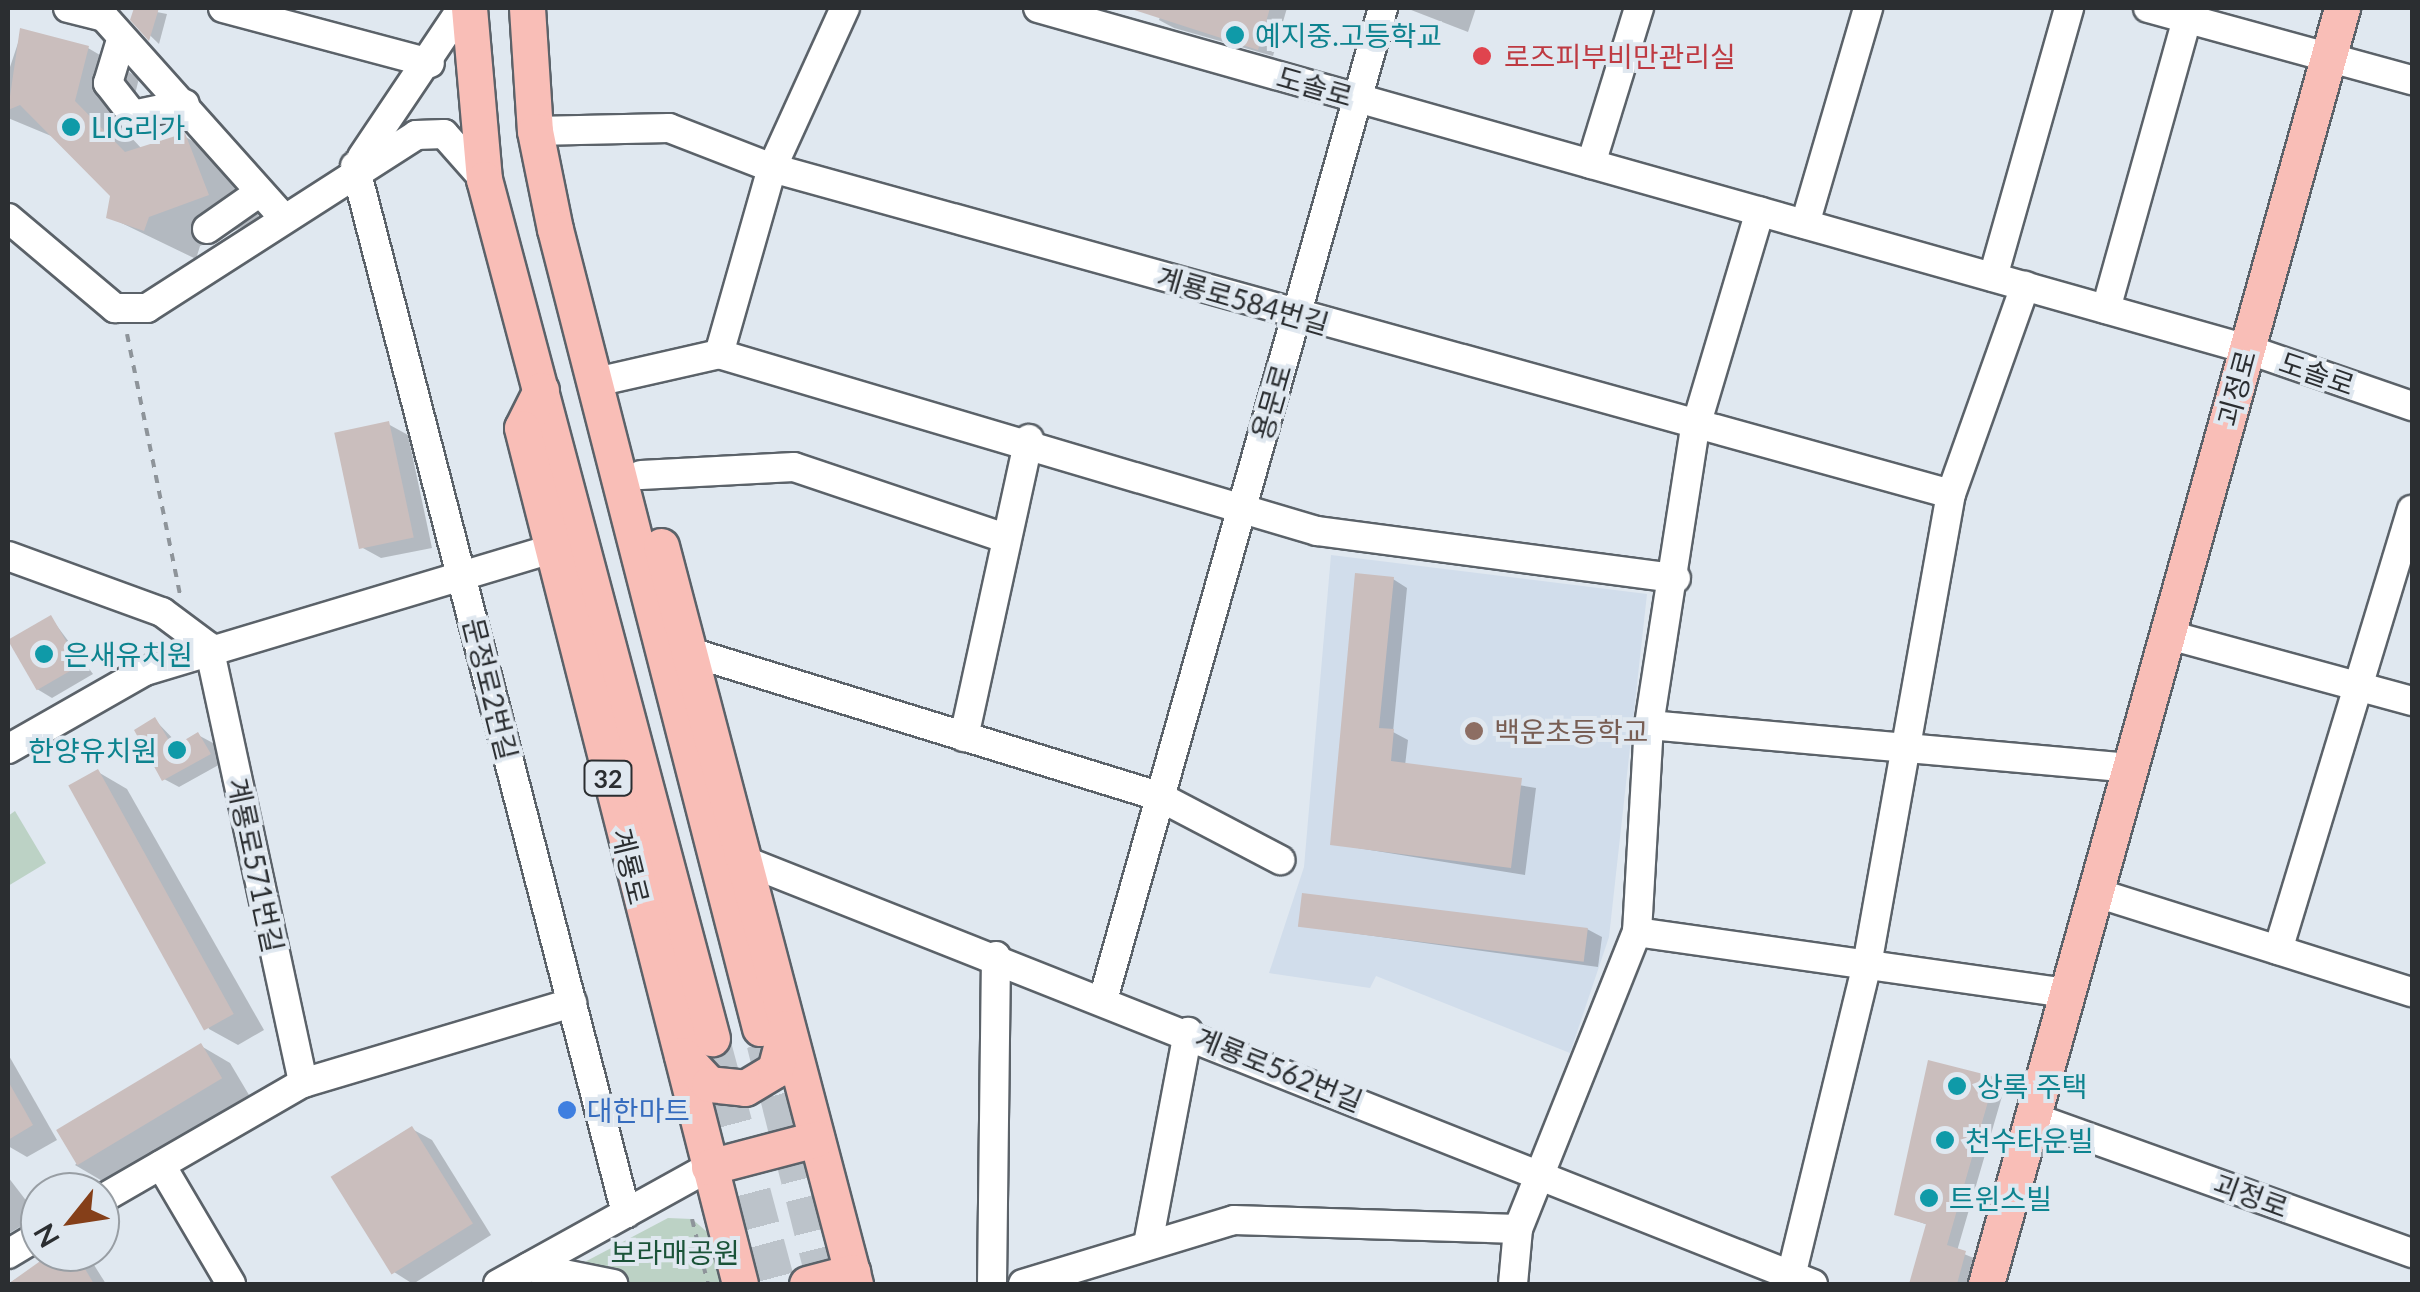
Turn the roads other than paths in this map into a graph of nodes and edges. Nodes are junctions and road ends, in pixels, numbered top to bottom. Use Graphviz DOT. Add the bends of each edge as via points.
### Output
graph roads {
  1 [pos="68,8"];
  2 [pos="223,8"];
  3 [pos="466,8"];
  4 [pos="526,8"];
  5 [pos="845,8"];
  6 [pos="1038,8"];
  7 [pos="1383,8"];
  8 [pos="1640,8"];
  9 [pos="1868,8"];
  10 [pos="2069,8"];
  11 [pos="2148,8"];
  12 [pos="2342,8"];
  13 [pos="2188,18"];
  14 [pos="120,40"];
  15 [pos="2328,56"];
  16 [pos="430,62"];
  17 [pos="2412,80"];
  18 [pos="1357,98"];
  19 [pos="185,104"];
  20 [pos="535,131"];
  21 [pos="1591,164"];
  22 [pos="355,166"];
  23 [pos="772,168"];
  24 [pos="484,179"];
  25 [pos="257,194"];
  26 [pos="1760,211"];
  27 [pos="282,216"];
  28 [pos="8,218"];
  29 [pos="1806,224"];
  30 [pos="207,229"];
  31 [pos="1993,277"];
  32 [pos="2026,286"];
  33 [pos="2106,308"];
  34 [pos="1296,315"];
  35 [pos="2247,348"];
  36 [pos="719,354"];
  37 [pos="540,390"];
  38 [pos="600,399"];
  39 [pos="2412,406"];
  40 [pos="1695,429"];
  41 [pos="1029,439"];
  42 [pos="641,475"];
  43 [pos="1952,494"];
  44 [pos="1242,506"];
  45 [pos="2412,510"];
  46 [pos="1005,538"];
  47 [pos="549,550"];
  48 [pos="8,556"];
  49 [pos="462,573"];
  50 [pos="1676,578"];
  51 [pos="2170,634"];
  52 [pos="209,647"];
  53 [pos="690,652"];
  54 [pos="2359,686"];
  55 [pos="2412,701"];
  56 [pos="1649,725"];
  57 [pos="964,737"];
  58 [pos="1900,748"];
  59 [pos="8,750"];
  60 [pos="2127,768"];
  61 [pos="1160,797"];
  62 [pos="743,860"];
  63 [pos="1280,860"];
  64 [pos="2094,892"];
  65 [pos="1637,932"];
  66 [pos="2278,950"];
  67 [pos="996,956"];
  68 [pos="1867,964"];
  69 [pos="2412,992"];
  70 [pos="2066,993"];
  71 [pos="1104,996"];
  72 [pos="572,1003"];
  73 [pos="772,1024"];
  74 [pos="1188,1032"];
  75 [pos="712,1038"];
  76 [pos="677,1045"];
  77 [pos="304,1083"];
  78 [pos="2032,1117"];
  79 [pos="816,1139"];
  80 [pos="160,1165"];
  81 [pos="710,1167"];
  82 [pos="1539,1176"];
  83 [pos="120,1188"];
  84 [pos="626,1213"];
  85 [pos="1518,1229"];
  86 [pos="1148,1244"];
  87 [pos="2412,1254"];
  88 [pos="529,1267"];
  89 [pos="854,1278"];
  90 [pos="1802,1280"];
  91 [pos="231,1284"];
  92 [pos="498,1284"];
  93 [pos="613,1284"];
  94 [pos="740,1284"];
  95 [pos="807,1284"];
  96 [pos="992,1284"];
  97 [pos="1023,1284"];
  98 [pos="1512,1284"];
  99 [pos="1986,1284"];
  1 -- 14 [label="street" via="104,17"];
  2 -- 16 [label="street"];
  3 -- 16 [label="street"];
  3 -- 24 [label="main road, 계룡로 / 32"];
  4 -- 20 [label="main road"];
  5 -- 23 [label="street"];
  6 -- 18 [label="street, 도솔로"];
  7 -- 18 [label="street, 용문로"];
  8 -- 21 [label="street"];
  9 -- 29 [label="street"];
  10 -- 31 [label="street"];
  11 -- 13 [label="street"];
  12 -- 15 [label="main road, 괴정로"];
  13 -- 15 [label="street"];
  13 -- 33 [label="street"];
  14 -- 19 [label="street"];
  14 -- 19 [label="street" via="108,82 133,115"];
  15 -- 17 [label="street"];
  15 -- 35 [label="main road, 괴정로"];
  16 -- 22 [label="street"];
  18 -- 21 [label="street, 도솔로"];
  18 -- 34 [label="street, 용문로"];
  19 -- 25 [label="street"];
  20 -- 23 [label="street, 계룡로584번길" via="668,128"];
  20 -- 38 [label="main road"];
  21 -- 26 [label="street, 도솔로"];
  22 -- 24 [label="street" via="428,132 444,134"];
  22 -- 27 [label="street"];
  22 -- 49 [label="street, 문정로2번길"];
  23 -- 34 [label="street, 계룡로584번길"];
  23 -- 36 [label="street"];
  24 -- 37 [label="main road, 계룡로 / 32"];
  25 -- 27 [label="street"];
  25 -- 30 [label="street"];
  26 -- 29 [label="street, 도솔로"];
  26 -- 40 [label="street"];
  27 -- 28 [label="street" via="147,308 121,308"];
  29 -- 31 [label="street, 도솔로"];
  31 -- 32 [label="street, 도솔로"];
  32 -- 33 [label="street, 도솔로"];
  32 -- 43 [label="street"];
  33 -- 35 [label="street, 도솔로"];
  34 -- 40 [label="street, 계룡로584번길"];
  34 -- 44 [label="street, 용문로"];
  35 -- 39 [label="street, 도솔로"];
  35 -- 51 [label="main road, 괴정로"];
  36 -- 38 [label="street"];
  36 -- 41 [label="street"];
  37 -- 47 [label="main road, 계룡로 / 32" via="522,428"];
  37 -- 75 [label="main road, 계룡로 / 32"];
  38 -- 42 [label="main road" via="631,440"];
  38 -- 73 [label="main road"];
  40 -- 43 [label="street, 계룡로584번길"];
  40 -- 50 [label="street"];
  41 -- 44 [label="street"];
  41 -- 46 [label="street"];
  42 -- 46 [label="street" via="794,467"];
  42 -- 53 [label="main road"];
  43 -- 58 [label="street"];
  44 -- 50 [label="street" via="1318,531"];
  44 -- 61 [label="street, 용문로"];
  45 -- 54 [label="street"];
  46 -- 57 [label="street"];
  47 -- 49 [label="street"];
  47 -- 76 [label="main road, 계룡로 / 32"];
  48 -- 52 [label="street" via="177,623"];
  49 -- 52 [label="street"];
  49 -- 72 [label="street, 문정로2번길"];
  50 -- 56 [label="street"];
  51 -- 54 [label="street"];
  51 -- 60 [label="main road, 괴정로"];
  52 -- 59 [label="street" via="144,671"];
  52 -- 77 [label="street, 계룡로571번길"];
  53 -- 57 [label="street"];
  53 -- 62 [label="main road"];
  54 -- 55 [label="street"];
  54 -- 66 [label="street"];
  56 -- 58 [label="street"];
  56 -- 65 [label="street"];
  57 -- 61 [label="street"];
  58 -- 60 [label="street"];
  58 -- 68 [label="street"];
  60 -- 64 [label="main road, 괴정로"];
  61 -- 63 [label="street"];
  61 -- 71 [label="street, 용문로"];
  62 -- 67 [label="street, 계룡로562번길"];
  62 -- 73 [label="main road"];
  64 -- 66 [label="street"];
  64 -- 70 [label="main road, 괴정로"];
  65 -- 68 [label="street"];
  65 -- 82 [label="street"];
  66 -- 69 [label="street"];
  67 -- 71 [label="street, 계룡로562번길"];
  67 -- 96 [label="street"];
  68 -- 70 [label="street"];
  68 -- 90 [label="street"];
  70 -- 78 [label="main road, 괴정로"];
  71 -- 74 [label="street, 계룡로562번길"];
  72 -- 77 [label="street"];
  72 -- 84 [label="street, 문정로2번길"];
  73 -- 76 [label="main road" via="784,1055 745,1088 709,1084"];
  73 -- 79 [label="main road"];
  74 -- 82 [label="street, 계룡로562번길"];
  74 -- 86 [label="street"];
  76 -- 81 [label="main road, 계룡로 / 32"];
  77 -- 80 [label="street"];
  78 -- 87 [label="street, 괴정로"];
  78 -- 99 [label="main road, 괴정로"];
  79 -- 81 [label="main road"];
  79 -- 89 [label="main road"];
  80 -- 83 [label="street"];
  80 -- 91 [label="street"];
  81 -- 84 [label="street"];
  81 -- 94 [label="main road, 계룡로 / 32"];
  82 -- 85 [label="street"];
  82 -- 90 [label="street, 계룡로562번길"];
  84 -- 88 [label="street"];
  85 -- 86 [label="street" via="1234,1220"];
  85 -- 98 [label="street"];
  86 -- 97 [label="street"];
  88 -- 92 [label="street"];
  88 -- 93 [label="street"];
  89 -- 95 [label="main road"];
}
